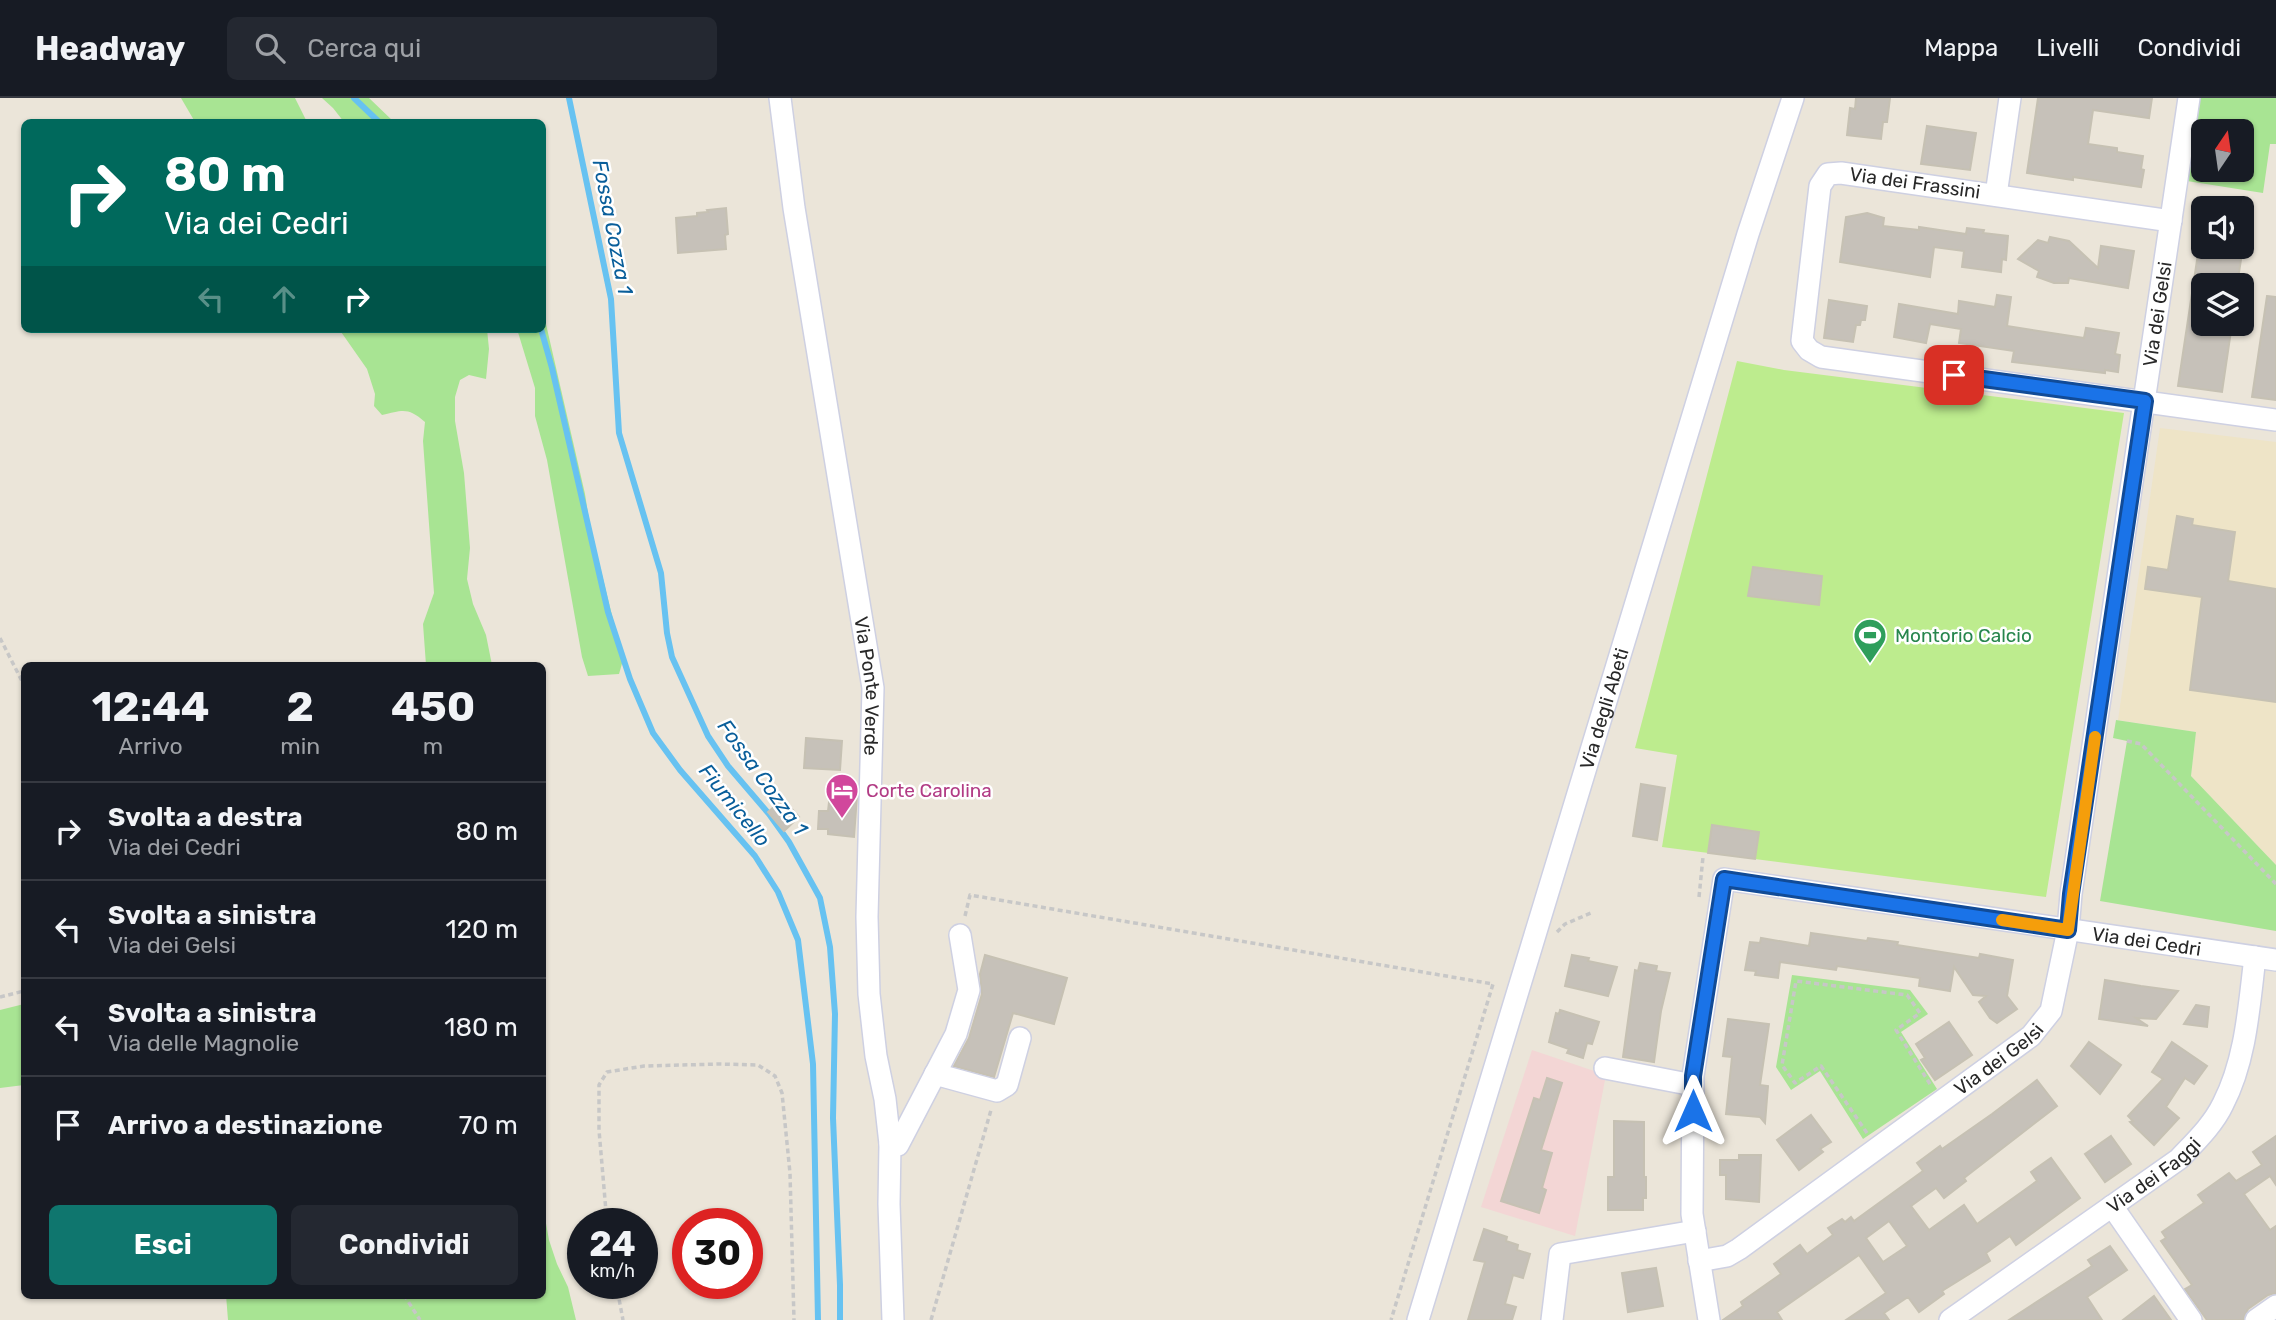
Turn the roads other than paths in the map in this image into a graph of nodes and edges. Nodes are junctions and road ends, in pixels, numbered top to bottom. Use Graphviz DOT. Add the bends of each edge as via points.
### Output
graph roads {
  1 [pos="780,98"];
  2 [pos="1793,98"];
  3 [pos="2011,98"];
  4 [pos="2189,98"];
  5 [pos="1996,195"];
  6 [pos="2171,221"];
  7 [pos="2145,401"];
  8 [pos="2276,420"];
  9 [pos="2068,930"];
  10 [pos="960,934"];
  11 [pos="2265,959"];
  12 [pos="1020,1038"];
  13 [pos="1605,1068"];
  14 [pos="935,1074"];
  15 [pos="1693,1085"];
  16 [pos="890,1144"];
  17 [pos="2112,1206"];
  18 [pos="1695,1231"];
  19 [pos="1699,1261"];
  20 [pos="2276,1306"];
  21 [pos="892,1320"];
  22 [pos="1418,1320"];
  23 [pos="1552,1320"];
  24 [pos="1709,1320"];
  25 [pos="1950,1320"];
  26 [pos="2191,1320"];
  27 [pos="2256,1320"];
  1 -- 16 [label="street, Via Ponte Verde" via="873,688 869,994"];
  2 -- 22 [label="street, Via degli Abeti"];
  3 -- 5 [label="street"];
  4 -- 6 [label="street, Via dei Gelsi"];
  5 -- 6 [label="street, Via dei Frassini"];
  5 -- 7 [label="street, Via dei Frassini" via="1828,174 1820,186 1802,341 1821,357"];
  6 -- 7 [label="street, Via dei Gelsi"];
  7 -- 8 [label="street"];
  7 -- 9 [label="street, Via dei Gelsi"];
  9 -- 11 [label="street, Via dei Cedri"];
  9 -- 15 [label="street, Via dei Cedri" via="1724,879"];
  9 -- 19 [label="street, Via dei Gelsi" via="2051,1011 2031,1036 1739,1250"];
  10 -- 14 [label="street" via="969,990 956,1034"];
  11 -- 17 [label="street, Via dei Faggi" via="2223,1105 2179,1159"];
  12 -- 14 [label="street" via="1007,1085 997,1091"];
  13 -- 15 [label="street"];
  14 -- 16 [label="street" via="898,1145"];
  15 -- 18 [label="street"];
  16 -- 21 [label="street, Via Ponte Verde"];
  17 -- 25 [label="street, Via dei Faggi"];
  17 -- 26 [label="street"];
  18 -- 19 [label="street"];
  18 -- 23 [label="street" via="1560,1254"];
  19 -- 24 [label="street"];
  20 -- 27 [label="street"];
}
